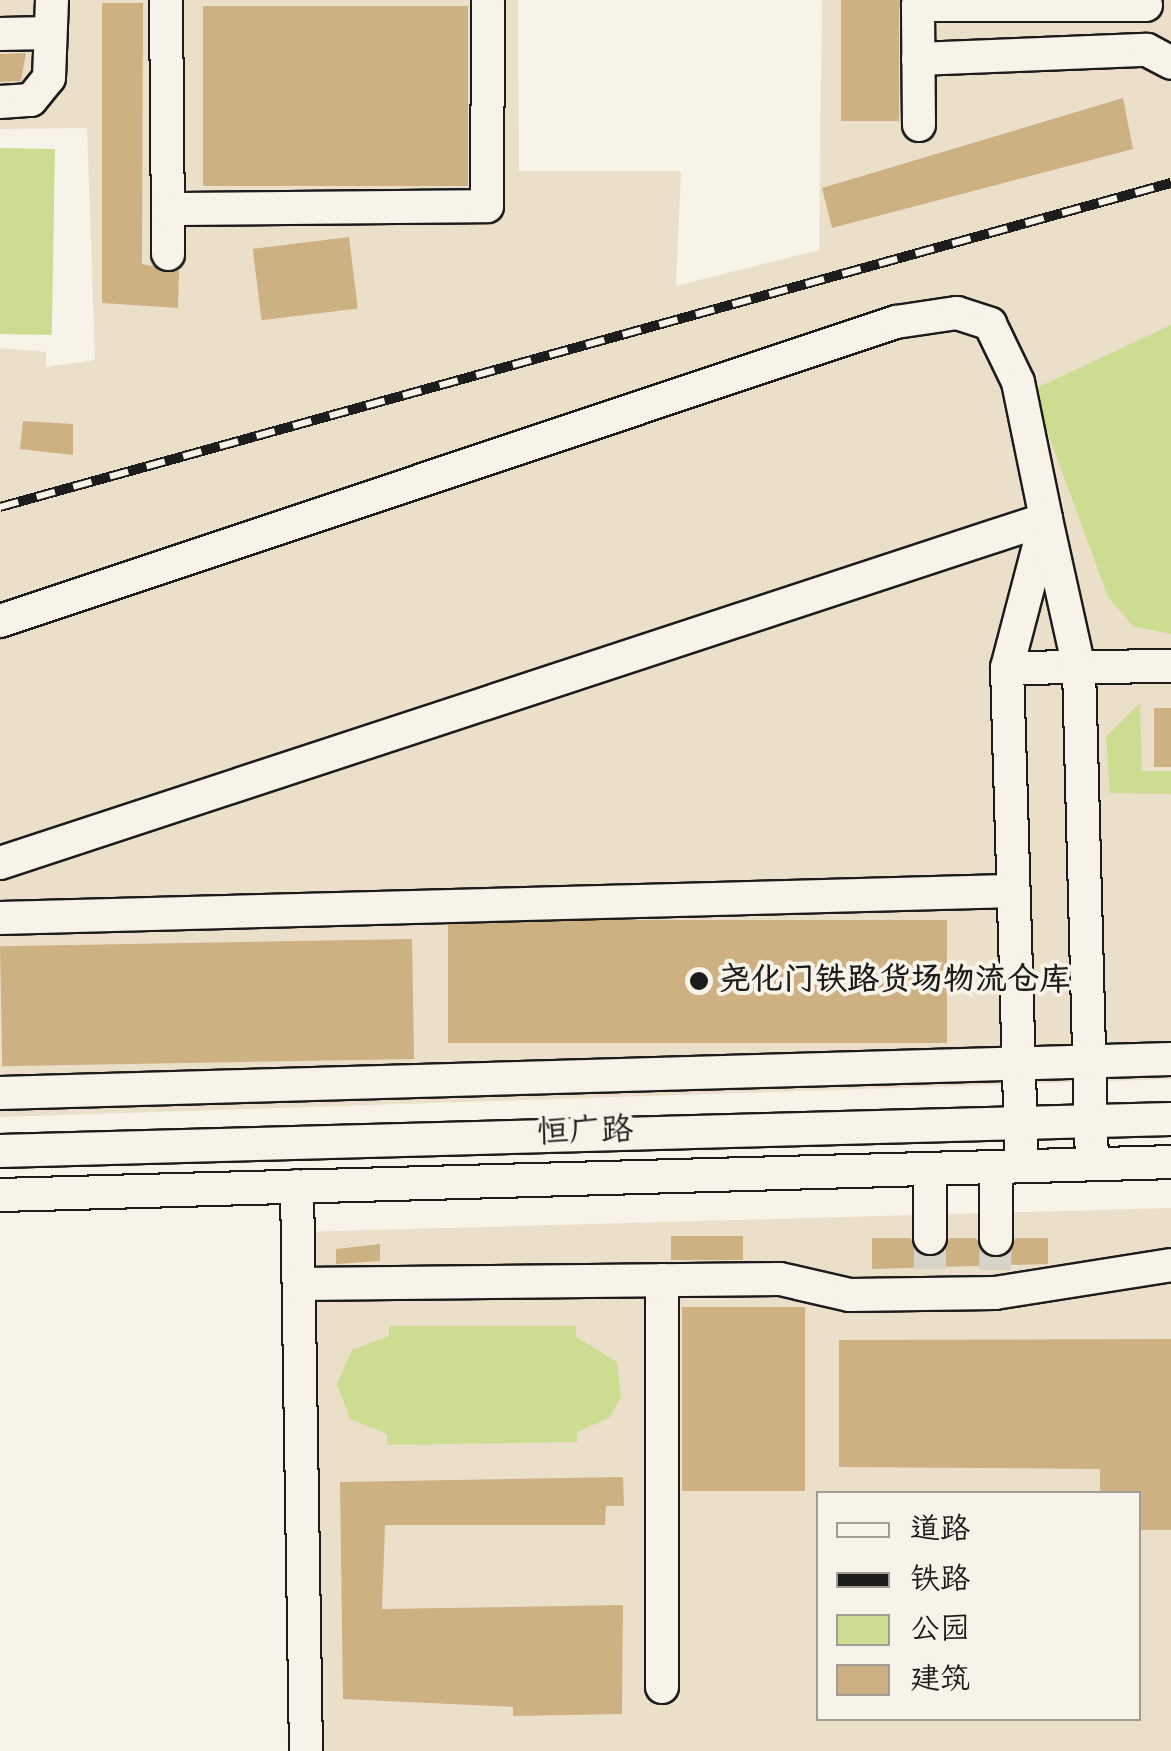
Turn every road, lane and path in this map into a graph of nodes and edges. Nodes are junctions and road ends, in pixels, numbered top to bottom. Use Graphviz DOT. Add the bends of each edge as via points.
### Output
graph roads {
  1 [pos="166,0"];
  2 [pos="488,0"];
  3 [pos="1146,2"];
  4 [pos="50,16"];
  5 [pos="0,34"];
  6 [pos="1159,57"];
  7 [pos="918,59"];
  8 [pos="0,102"];
  9 [pos="918,125"];
  10 [pos="169,209"];
  11 [pos="168,254"];
  12 [pos="1046,519"];
  13 [pos="0,621"];
  14 [pos="1171,666"];
  15 [pos="1006,668"];
  16 [pos="1079,668"];
  17 [pos="0,863"];
  18 [pos="1014,892"];
  19 [pos="0,918"];
  20 [pos="1171,1059"];
  21 [pos="1019,1062"];
  22 [pos="1089,1062"];
  23 [pos="0,1093"];
  24 [pos="1171,1118"];
  25 [pos="1022,1121"];
  26 [pos="1089,1122"];
  27 [pos="0,1151"];
  28 [pos="1171,1162"];
  29 [pos="1092,1164"];
  30 [pos="1009,1166"];
  31 [pos="930,1168"];
  32 [pos="297,1186"];
  33 [pos="0,1196"];
  34 [pos="1171,1265"];
  35 [pos="930,1267"];
  36 [pos="995,1267"];
  37 [pos="662,1280"];
  38 [pos="298,1284"];
  39 [pos="662,1687"];
  40 [pos="306,1751"];
  1 -- 10 [label="street"];
  2 -- 10 [label="street" via="487,206"];
  3 -- 6 [label="street"];
  3 -- 7 [label="street" via="918,5"];
  4 -- 5 [label="street"];
  4 -- 8 [label="street" via="49,78 31,100"];
  6 -- 7 [label="street"];
  7 -- 9 [label="street"];
  10 -- 11 [label="street"];
  12 -- 13 [label="street" via="1013,365 990,324 957,313 896,322"];
  12 -- 15 [label="street"];
  12 -- 16 [label="street"];
  12 -- 17 [label="street"];
  14 -- 16 [label="street"];
  15 -- 16 [label="street"];
  15 -- 18 [label="street"];
  16 -- 22 [label="street"];
  18 -- 19 [label="street"];
  18 -- 21 [label="street"];
  20 -- 22 [label="street"];
  21 -- 22 [label="street"];
  21 -- 23 [label="street"];
  21 -- 25 [label="street"];
  22 -- 26 [label="street"];
  24 -- 26 [label="street, 恒广路"];
  25 -- 26 [label="street, 恒广路"];
  25 -- 27 [label="street, 恒广路"];
  25 -- 30 [label="street"];
  26 -- 29 [label="street"];
  28 -- 29 [label="street, 恒广路"];
  29 -- 30 [label="street, 恒广路"];
  30 -- 31 [label="street, 恒广路"];
  30 -- 36 [label="street"];
  31 -- 32 [label="street, 恒广路"];
  31 -- 35 [label="street"];
  32 -- 33 [label="street, 恒广路"];
  32 -- 38 [label="street"];
  34 -- 36 [label="street"];
  35 -- 36 [label="street"];
  35 -- 37 [label="street" via="850,1295 780,1278"];
  37 -- 38 [label="street"];
  37 -- 39 [label="street"];
  38 -- 40 [label="street"];
}
